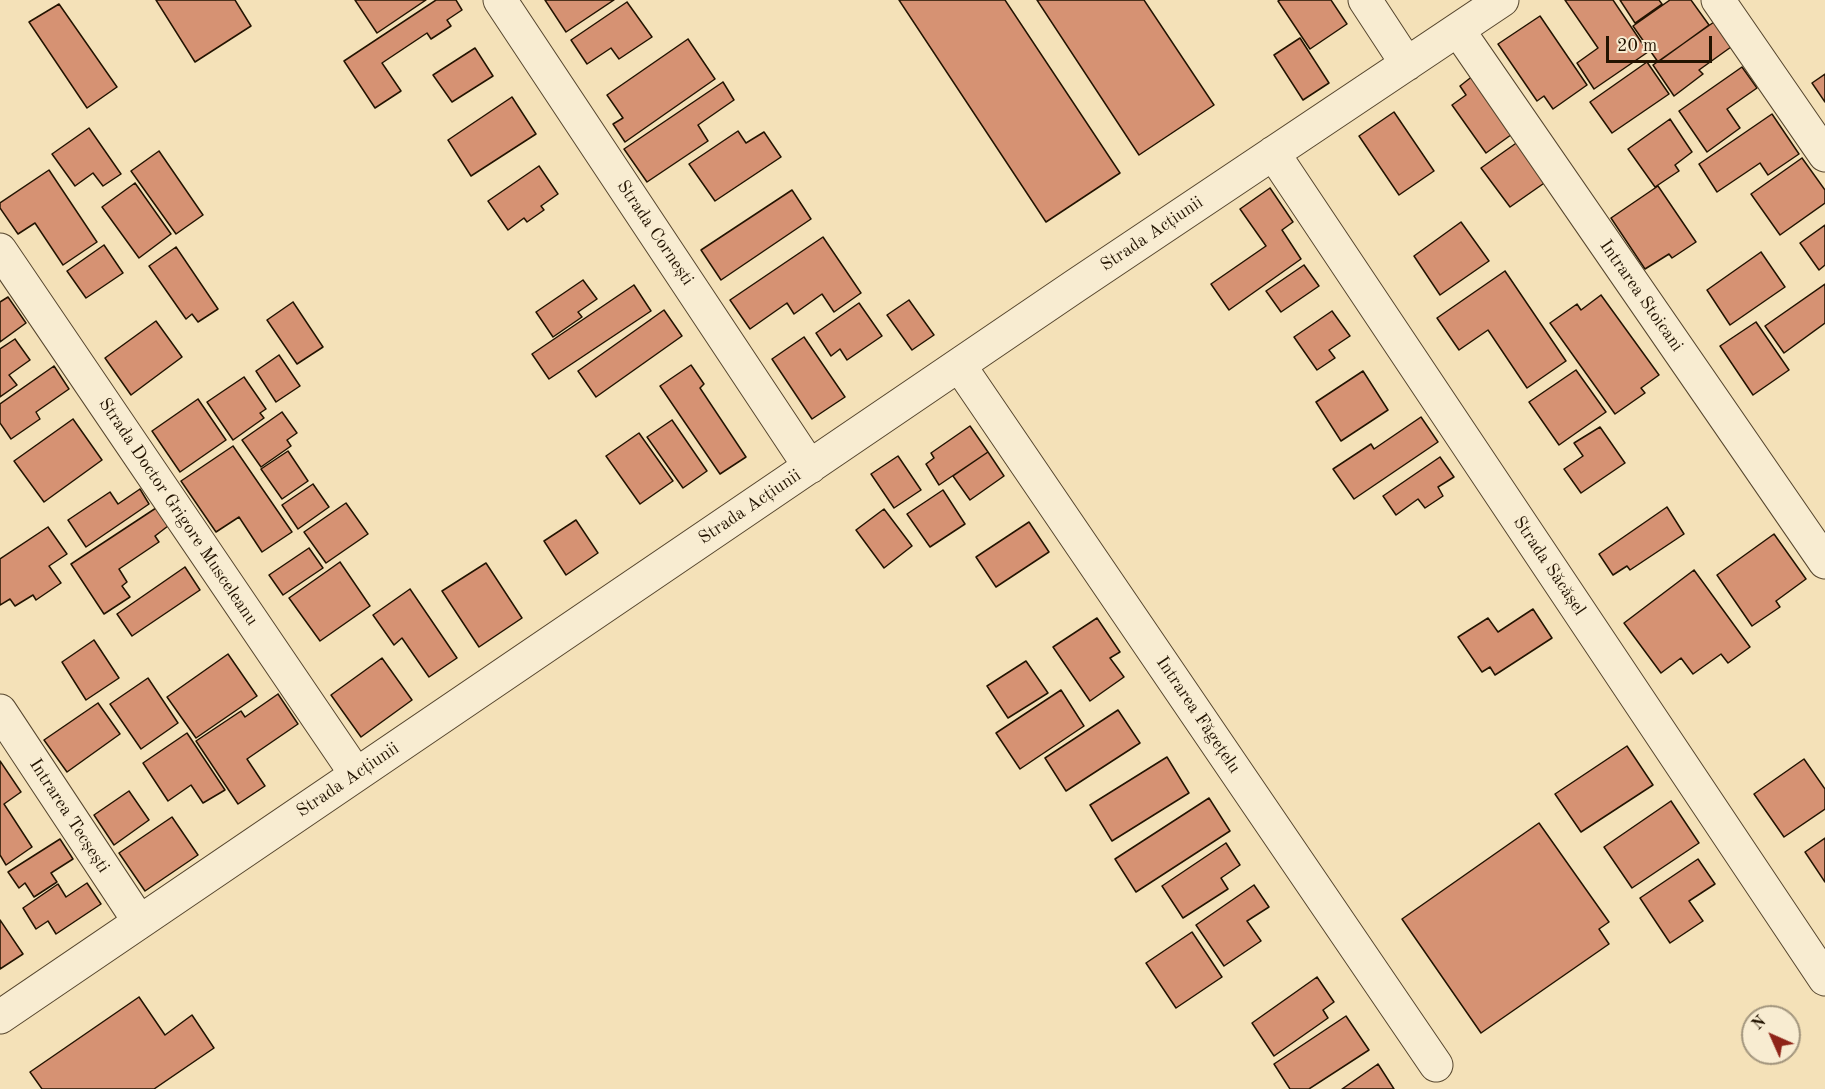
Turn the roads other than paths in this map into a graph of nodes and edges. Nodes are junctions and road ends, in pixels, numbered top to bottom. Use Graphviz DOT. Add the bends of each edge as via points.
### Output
graph roads {
  1 [pos="500,0"];
  2 [pos="1365,0"];
  3 [pos="1502,0"];
  4 [pos="1718,0"];
  5 [pos="1458,30"];
  6 [pos="1407,63"];
  7 [pos="1273,153"];
  8 [pos="1825,155"];
  9 [pos="0,250"];
  10 [pos="959,365"];
  11 [pos="810,467"];
  12 [pos="1825,562"];
  13 [pos="0,711"];
  14 [pos="356,774"];
  15 [pos="139,921"];
  16 [pos="1825,979"];
  17 [pos="0,1017"];
  18 [pos="1436,1065"];
  1 -- 11 [label="street, Strada Cornești"];
  2 -- 6 [label="street"];
  3 -- 5 [label="street, Strada Acțiunii"];
  4 -- 8 [label="street"];
  5 -- 6 [label="street, Strada Acțiunii"];
  5 -- 12 [label="street, Intrarea Stoicani"];
  6 -- 7 [label="street, Strada Acțiunii"];
  7 -- 10 [label="street, Strada Acțiunii"];
  7 -- 16 [label="street, Strada Săcășel"];
  9 -- 14 [label="street, Strada Doctor Grigore Musceleanu"];
  10 -- 11 [label="street, Strada Acțiunii"];
  10 -- 18 [label="street, Intrarea Făgețelu"];
  11 -- 14 [label="street, Strada Acțiunii"];
  13 -- 15 [label="street, Intrarea Tecșești"];
  14 -- 15 [label="street, Strada Acțiunii"];
  15 -- 17 [label="street, Strada Acțiunii"];
}
